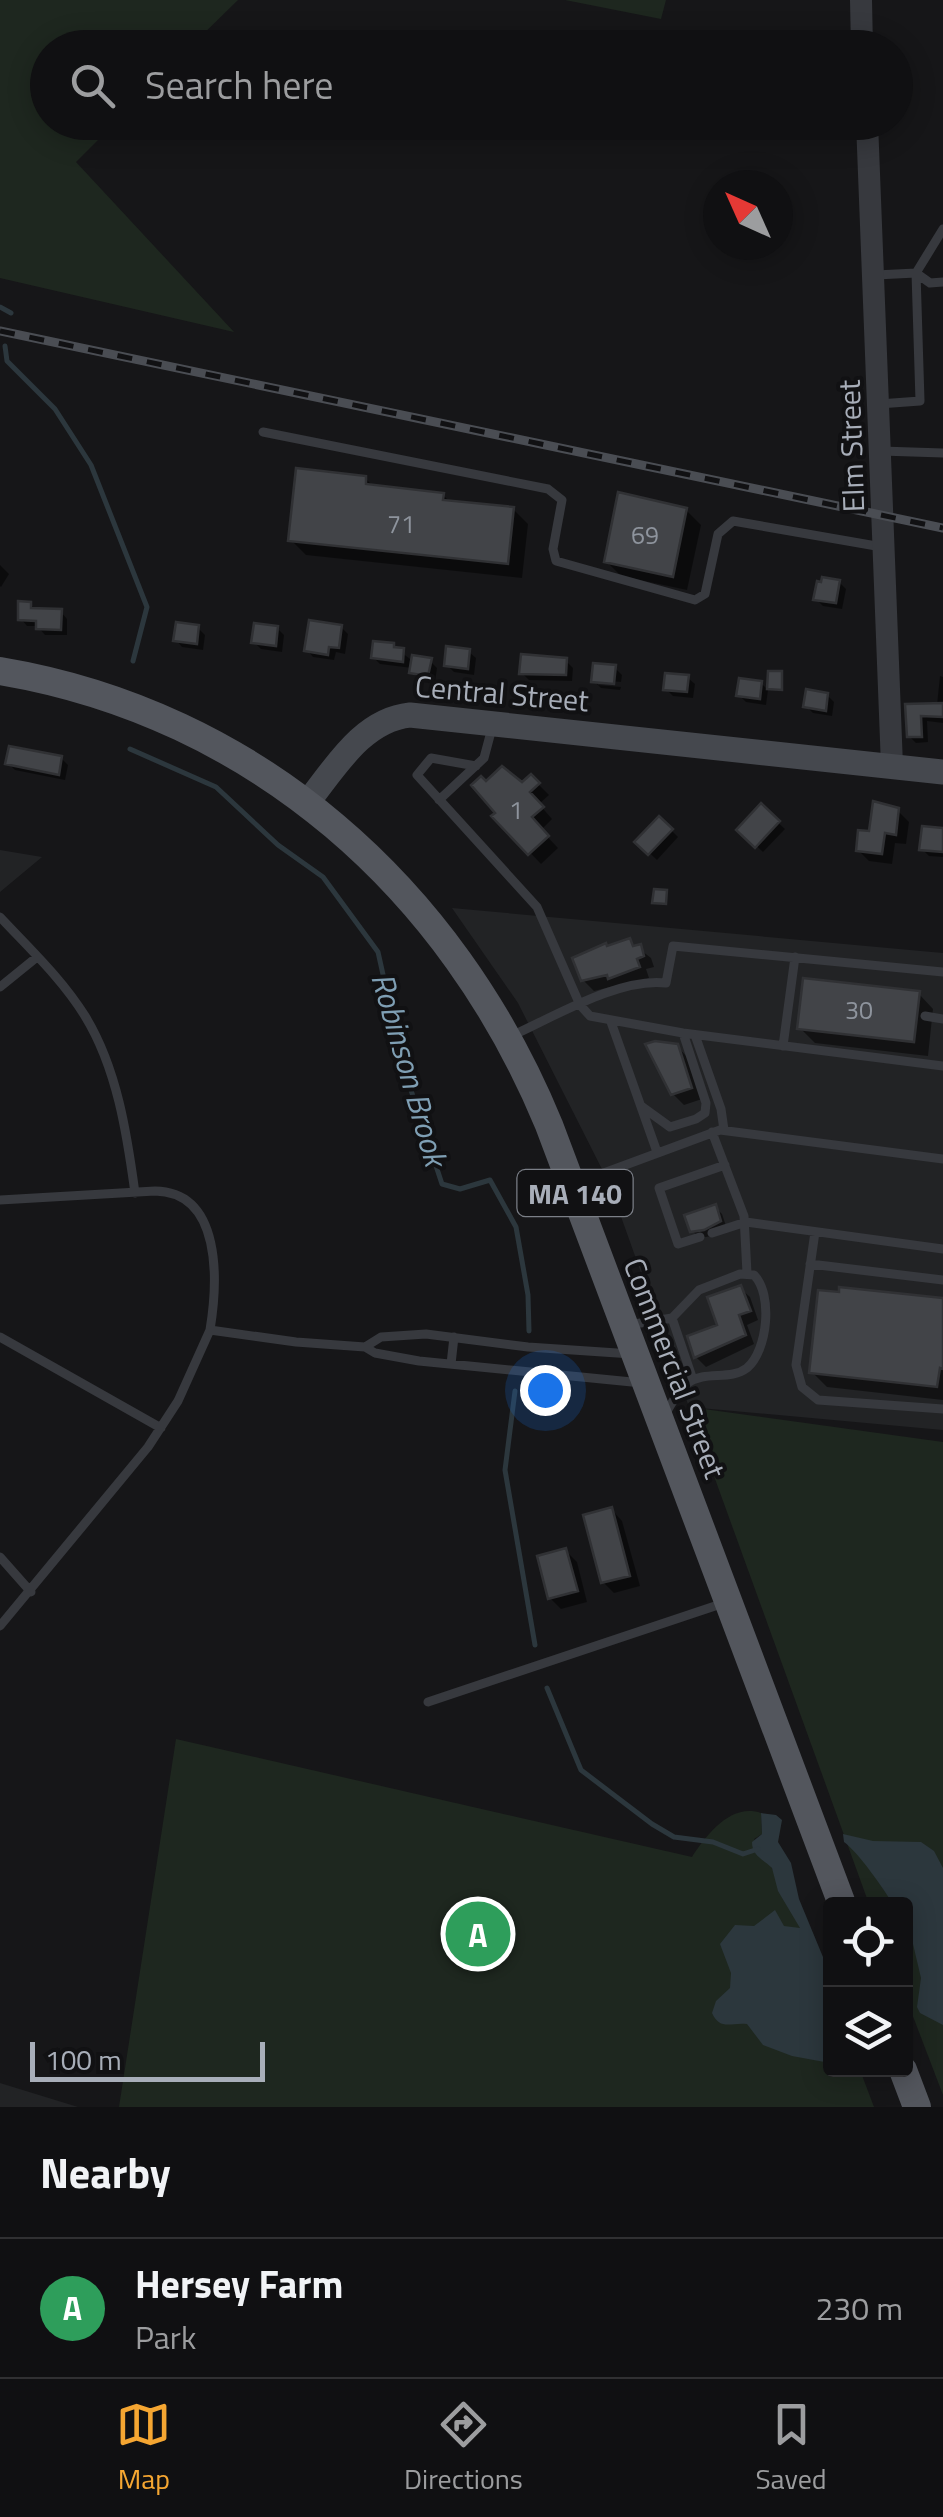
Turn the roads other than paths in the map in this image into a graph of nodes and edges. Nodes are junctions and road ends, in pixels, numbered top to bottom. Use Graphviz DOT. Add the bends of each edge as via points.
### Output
graph roads {
  1 [pos="860,0"];
  2 [pos="861,30"];
  3 [pos="868,140"];
  4 [pos="943,229"];
  5 [pos="916,273"];
  6 [pos="873,275"];
  7 [pos="943,282"];
  8 [pos="879,404"];
  9 [pos="263,432"];
  10 [pos="881,451"];
  11 [pos="943,453"];
  12 [pos="885,548"];
  13 [pos="0,672"];
  14 [pos="493,722"];
  15 [pos="476,766"];
  16 [pos="892,766"];
  17 [pos="943,772"];
  18 [pos="439,800"];
  19 [pos="306,803"];
  20 [pos="0,917"];
  21 [pos="37,957"];
  22 [pos="795,958"];
  23 [pos="943,972"];
  24 [pos="0,987"];
  25 [pos="580,1005"];
  26 [pos="925,1016"];
  27 [pos="943,1019"];
  28 [pos="611,1022"];
  29 [pos="683,1033"];
  30 [pos="695,1034"];
  31 [pos="508,1037"];
  32 [pos="783,1046"];
  33 [pos="943,1066"];
  34 [pos="641,1106"];
  35 [pos="724,1130"];
  36 [pos="712,1132"];
  37 [pos="657,1152"];
  38 [pos="943,1159"];
  39 [pos="725,1165"];
  40 [pos="571,1185"];
  41 [pos="135,1193"];
  42 [pos="0,1200"];
  43 [pos="746,1222"];
  44 [pos="815,1232"];
  45 [pos="712,1233"];
  46 [pos="700,1237"];
  47 [pos="943,1249"];
  48 [pos="810,1264"];
  49 [pos="747,1273"];
  50 [pos="943,1280"];
  51 [pos="672,1318"];
  52 [pos="624,1326"];
  53 [pos="210,1330"];
  54 [pos="0,1337"];
  55 [pos="454,1338"];
  56 [pos="365,1347"];
  57 [pos="635,1354"];
  58 [pos="451,1364"];
  59 [pos="694,1380"];
  60 [pos="646,1384"];
  61 [pos="943,1408"];
  62 [pos="660,1421"];
  63 [pos="161,1428"];
  64 [pos="0,1557"];
  65 [pos="30,1592"];
  66 [pos="729,1602"];
  67 [pos="0,1626"];
  68 [pos="428,1702"];
  69 [pos="839,1897"];
  70 [pos="907,2077"];
  71 [pos="918,2107"];
  1 -- 2 [label="street"];
  3 -- 6 [label="street, Elm Street"];
  4 -- 5 [label="lane"];
  5 -- 6 [label="lane"];
  5 -- 7 [label="lane" via="930,283"];
  5 -- 8 [label="lane" via="920,401"];
  6 -- 8 [label="street, Elm Street"];
  8 -- 10 [label="street, Elm Street"];
  9 -- 12 [label="lane" via="548,489 562,500 556,561 695,600 705,594 718,534 732,521"];
  10 -- 11 [label="lane"];
  10 -- 12 [label="street, Elm Street"];
  12 -- 16 [label="street, Elm Street"];
  13 -- 19 [label="main road, MA 140" via="83,690 165,720"];
  14 -- 15 [label="lane" via="486,754"];
  14 -- 16 [label="main road, Central Street"];
  14 -- 19 [label="main road, Central Street" via="417,714 390,719 359,740"];
  15 -- 18 [label="lane"];
  15 -- 18 [label="lane" via="431,758 417,776"];
  16 -- 17 [label="main road, Central Street"];
  18 -- 25 [label="lane" via="537,907"];
  19 -- 31 [label="main road, Commercial Street / MA 140" via="414,902 463,963"];
  20 -- 21 [label="lane"];
  21 -- 24 [label="lane"];
  21 -- 41 [label="lane" via="87,1019 104,1056"];
  22 -- 23 [label="lane"];
  22 -- 25 [label="lane" via="673,946 666,983 635,984"];
  22 -- 32 [label="lane"];
  25 -- 28 [label="lane"];
  25 -- 31 [label="lane"];
  26 -- 27 [label="lane"];
  28 -- 29 [label="lane"];
  28 -- 34 [label="lane"];
  29 -- 30 [label="lane"];
  29 -- 34 [label="lane" via="704,1113 670,1127"];
  30 -- 32 [label="lane"];
  30 -- 35 [label="lane"];
  31 -- 40 [label="main road, Commercial Street / MA 140"];
  32 -- 33 [label="lane"];
  34 -- 37 [label="lane"];
  35 -- 36 [label="lane"];
  35 -- 38 [label="lane"];
  36 -- 37 [label="lane"];
  36 -- 39 [label="lane"];
  37 -- 40 [label="lane"];
  39 -- 43 [label="lane"];
  39 -- 46 [label="lane" via="660,1188 678,1244"];
  40 -- 52 [label="main road, Commercial Street / MA 140"];
  41 -- 42 [label="lane"];
  41 -- 53 [label="lane" via="175,1192 200,1213 214,1287"];
  43 -- 44 [label="lane"];
  43 -- 45 [label="lane"];
  43 -- 49 [label="lane"];
  44 -- 47 [label="lane"];
  44 -- 48 [label="lane"];
  48 -- 50 [label="lane"];
  48 -- 61 [label="lane" via="796,1364 806,1393 818,1400"];
  49 -- 51 [label="lane" via="700,1290"];
  49 -- 59 [label="lane" via="758,1279 767,1299 756,1358 740,1372"];
  51 -- 52 [label="lane"];
  51 -- 59 [label="lane"];
  52 -- 57 [label="main road, Commercial Street / MA 140"];
  53 -- 56 [label="lane"];
  53 -- 63 [label="lane"];
  54 -- 63 [label="lane"];
  55 -- 56 [label="lane" via="400,1334"];
  55 -- 57 [label="lane"];
  55 -- 58 [label="lane"];
  56 -- 58 [label="lane"];
  57 -- 60 [label="main road, Commercial Street / MA 140"];
  58 -- 60 [label="lane"];
  59 -- 62 [label="lane"];
  60 -- 62 [label="main road, Commercial Street / MA 140"];
  62 -- 66 [label="main road, Commercial Street / MA 140"];
  63 -- 65 [label="lane"];
  64 -- 65 [label="lane"];
  65 -- 67 [label="lane"];
  66 -- 68 [label="lane"];
  66 -- 69 [label="main road, Commercial Street / MA 140"];
  70 -- 71 [label="main road"];
}
